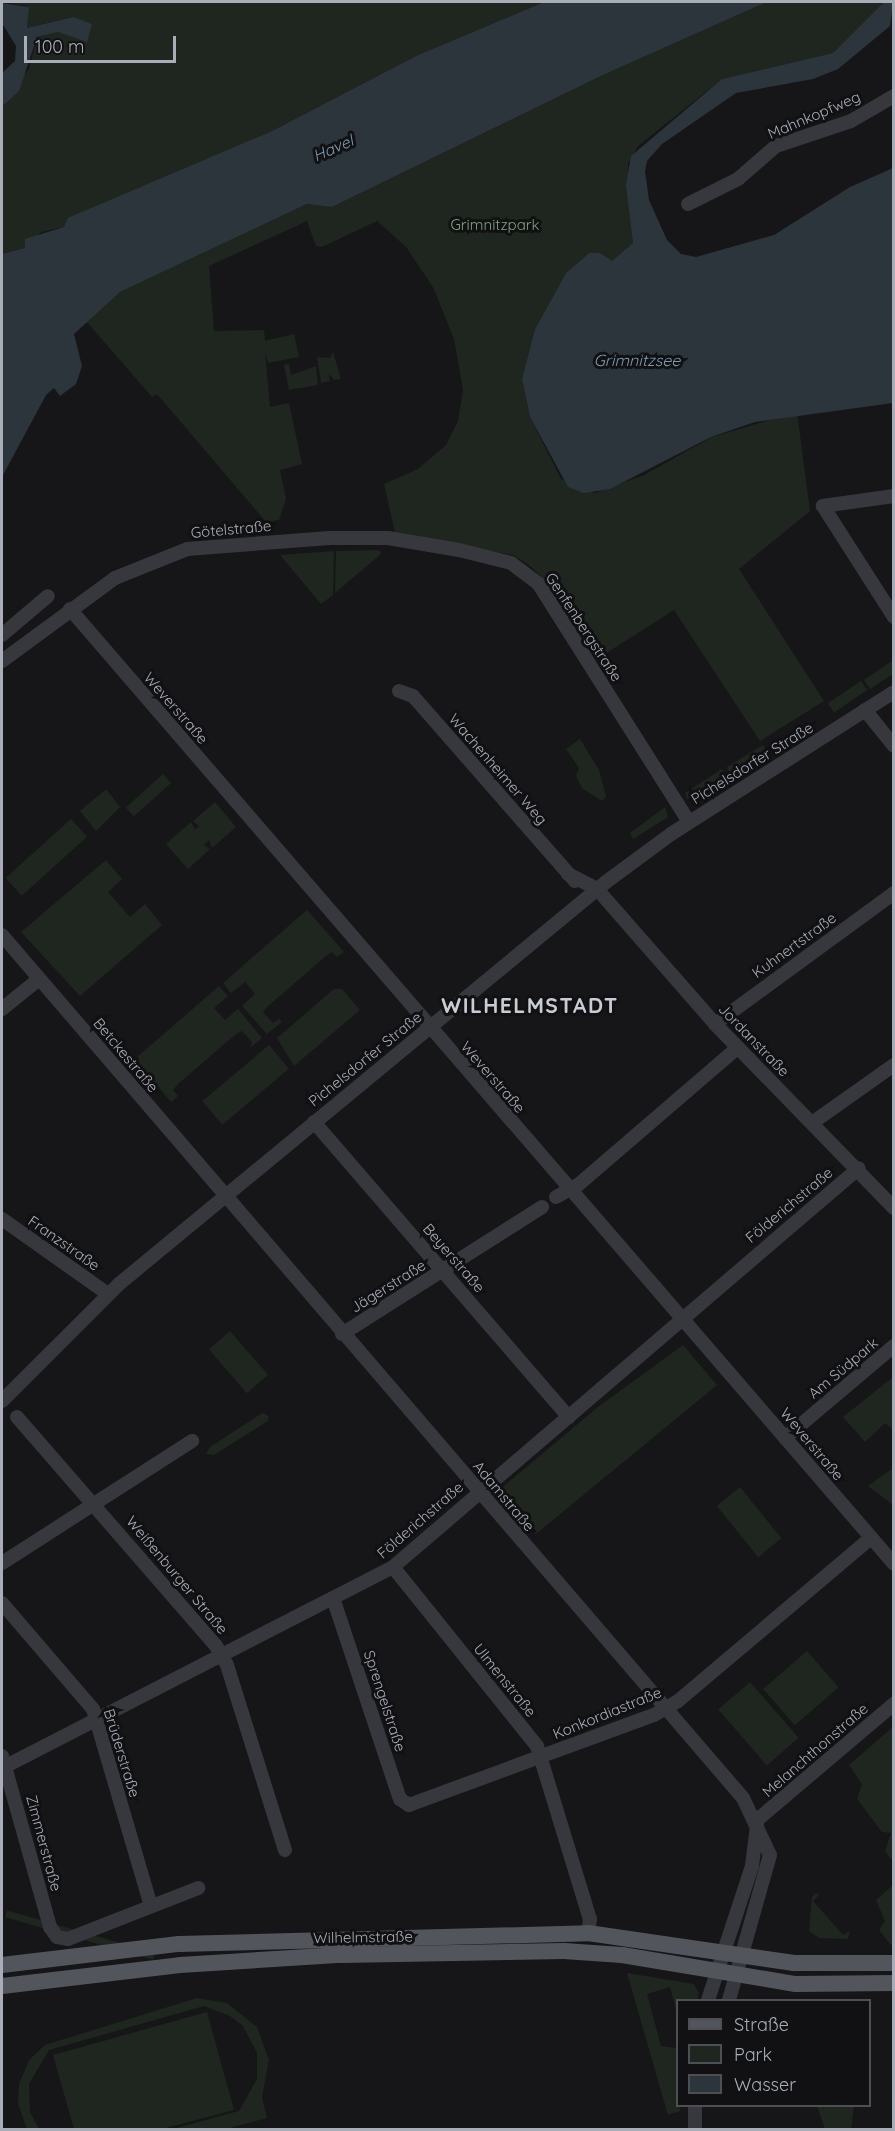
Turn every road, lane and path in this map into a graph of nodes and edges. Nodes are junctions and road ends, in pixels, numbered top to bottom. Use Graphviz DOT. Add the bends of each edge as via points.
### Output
graph roads {
  1 [pos="894,96"];
  2 [pos="688,204"];
  3 [pos="894,496"];
  4 [pos="388,538"];
  5 [pos="48,596"];
  6 [pos="70,609"];
  7 [pos="894,617"];
  8 [pos="2,635"];
  9 [pos="2,661"];
  10 [pos="399,691"];
  11 [pos="894,692"];
  12 [pos="866,710"];
  13 [pos="894,746"];
  14 [pos="689,822"];
  15 [pos="592,893"];
  16 [pos="894,893"];
  17 [pos="2,935"];
  18 [pos="39,979"];
  19 [pos="2,1009"];
  20 [pos="715,1024"];
  21 [pos="429,1028"];
  22 [pos="737,1048"];
  23 [pos="894,1065"];
  24 [pos="314,1122"];
  25 [pos="812,1124"];
  26 [pos="859,1168"];
  27 [pos="570,1189"];
  28 [pos="223,1197"];
  29 [pos="556,1197"];
  30 [pos="542,1207"];
  31 [pos="894,1208"];
  32 [pos="2,1219"];
  33 [pos="442,1270"];
  34 [pos="108,1294"];
  35 [pos="682,1319"];
  36 [pos="342,1334"];
  37 [pos="894,1346"];
  38 [pos="2,1401"];
  39 [pos="18,1417"];
  40 [pos="569,1417"];
  41 [pos="785,1438"];
  42 [pos="192,1441"];
  43 [pos="479,1491"];
  44 [pos="94,1504"];
  45 [pos="871,1538"];
  46 [pos="2,1563"];
  47 [pos="894,1564"];
  48 [pos="393,1567"];
  49 [pos="333,1598"];
  50 [pos="2,1603"];
  51 [pos="221,1654"];
  52 [pos="894,1704"];
  53 [pos="665,1708"];
  54 [pos="95,1718"];
  55 [pos="541,1757"];
  56 [pos="3,1764"];
  57 [pos="413,1805"];
  58 [pos="757,1820"];
  59 [pos="285,1850"];
  60 [pos="198,1888"];
  61 [pos="151,1906"];
  62 [pos="588,1933"];
  63 [pos="340,1936"];
  64 [pos="160,1946"];
  65 [pos="725,1953"];
  66 [pos="341,1955"];
  67 [pos="742,1956"];
  68 [pos="894,1963"];
  69 [pos="2,1965"];
  70 [pos="161,1966"];
  71 [pos="717,1972"];
  72 [pos="737,1975"];
  73 [pos="894,1983"];
  74 [pos="2,1986"];
  75 [pos="709,1999"];
  76 [pos="730,1999"];
  77 [pos="695,2107"];
  78 [pos="695,2130"];
  1 -- 2 [label="street, Mahnkopfweg" via="851,121 776,146 738,179"];
  3 -- 7 [label="street" via="823,506"];
  4 -- 6 [label="street, Götelstraße" via="187,549 115,578"];
  4 -- 14 [label="street, Genfenbergstraße" via="459,550 527,573"];
  5 -- 8 [label="street"];
  6 -- 9 [label="street, Götelstraße"];
  6 -- 21 [label="street, Weverstraße"];
  10 -- 15 [label="street, Wachenheimer Weg" via="413,696 568,874"];
  11 -- 12 [label="street, Pichelsdorfer Straße"];
  12 -- 13 [label="street"];
  12 -- 14 [label="street, Pichelsdorfer Straße"];
  14 -- 15 [label="street, Pichelsdorfer Straße"];
  15 -- 20 [label="street, Jordanstraße"];
  15 -- 21 [label="street, Pichelsdorfer Straße"];
  16 -- 20 [label="street, Kuhnertstraße"];
  17 -- 18 [label="street, Betckestraße"];
  18 -- 19 [label="street"];
  18 -- 28 [label="street, Betckestraße"];
  20 -- 22 [label="street, Jordanstraße"];
  21 -- 24 [label="street, Pichelsdorfer Straße"];
  21 -- 27 [label="street, Weverstraße"];
  22 -- 25 [label="street, Jordanstraße"];
  22 -- 27 [label="street"];
  23 -- 25 [label="street"];
  24 -- 28 [label="street, Pichelsdorfer Straße"];
  24 -- 33 [label="street, Beyerstraße"];
  25 -- 26 [label="street, Jordanstraße"];
  26 -- 31 [label="street, Jordanstraße"];
  26 -- 35 [label="street, Földerichstraße"];
  27 -- 29 [label="street"];
  27 -- 35 [label="street, Weverstraße"];
  28 -- 34 [label="street, Pichelsdorfer Straße"];
  28 -- 36 [label="street, Adamstraße"];
  30 -- 33 [label="street, Jägerstraße"];
  32 -- 34 [label="street, Franzstraße"];
  33 -- 36 [label="street, Jägerstraße"];
  33 -- 40 [label="street, Beyerstraße"];
  34 -- 38 [label="street, Pichelsdorfer Straße"];
  35 -- 40 [label="street, Földerichstraße"];
  35 -- 41 [label="street, Weverstraße"];
  36 -- 43 [label="street, Adamstraße"];
  37 -- 41 [label="street, Am Südpark"];
  39 -- 44 [label="street, Weißenburger Straße"];
  40 -- 43 [label="street, Földerichstraße"];
  41 -- 45 [label="street, Weverstraße"];
  42 -- 44 [label="street"];
  43 -- 48 [label="street, Földerichstraße"];
  43 -- 53 [label="street, Adamstraße"];
  44 -- 46 [label="street"];
  44 -- 51 [label="street, Weißenburger Straße"];
  45 -- 47 [label="street, Weverstraße"];
  45 -- 53 [label="street, Konkordiastraße"];
  48 -- 49 [label="street, Földerichstraße"];
  48 -- 55 [label="street, Ulmenstraße"];
  49 -- 51 [label="street, Földerichstraße"];
  49 -- 57 [label="street, Sprengelstraße" via="400,1799"];
  50 -- 54 [label="street, Brüderstraße" via="93,1709"];
  51 -- 54 [label="street, Földerichstraße"];
  51 -- 59 [label="street, Weißenburger Straße"];
  52 -- 58 [label="street, Melanchthonstraße"];
  53 -- 55 [label="street, Konkordiastraße"];
  53 -- 58 [label="street, Adamstraße"];
  54 -- 56 [label="street, Földerichstraße"];
  54 -- 61 [label="street, Brüderstraße"];
  55 -- 57 [label="street, Konkordiastraße"];
  55 -- 62 [label="street, Ulmenstraße" via="590,1919"];
  56 -- 61 [label="street, Zimmerstraße" via="50,1927 57,1937 68,1939"];
  58 -- 65 [label="street" via="752,1866"];
  58 -- 67 [label="street, Adamstraße" via="769,1846 768,1874"];
  60 -- 61 [label="street"];
  62 -- 63 [label="main road, Wilhelmstraße"];
  62 -- 65 [label="main road, Wilhelmstraße"];
  63 -- 64 [label="main road, Wilhelmstraße"];
  63 -- 66 [label="main road"];
  64 -- 69 [label="main road, Wilhelmstraße"];
  64 -- 70 [label="main road"];
  65 -- 67 [label="main road, Wilhelmstraße"];
  65 -- 71 [label="street"];
  66 -- 70 [label="main road, Wilhelmstraße"];
  66 -- 71 [label="main road, Wilhelmstraße" via="575,1952"];
  67 -- 68 [label="main road, Wilhelmstraße" via="808,1965"];
  67 -- 72 [label="street"];
  70 -- 74 [label="main road, Wilhelmstraße"];
  71 -- 72 [label="main road, Wilhelmstraße"];
  71 -- 75 [label="street"];
  72 -- 73 [label="main road, Wilhelmstraße" via="807,1984"];
  72 -- 76 [label="street"];
  77 -- 78 [label="street"];
}
